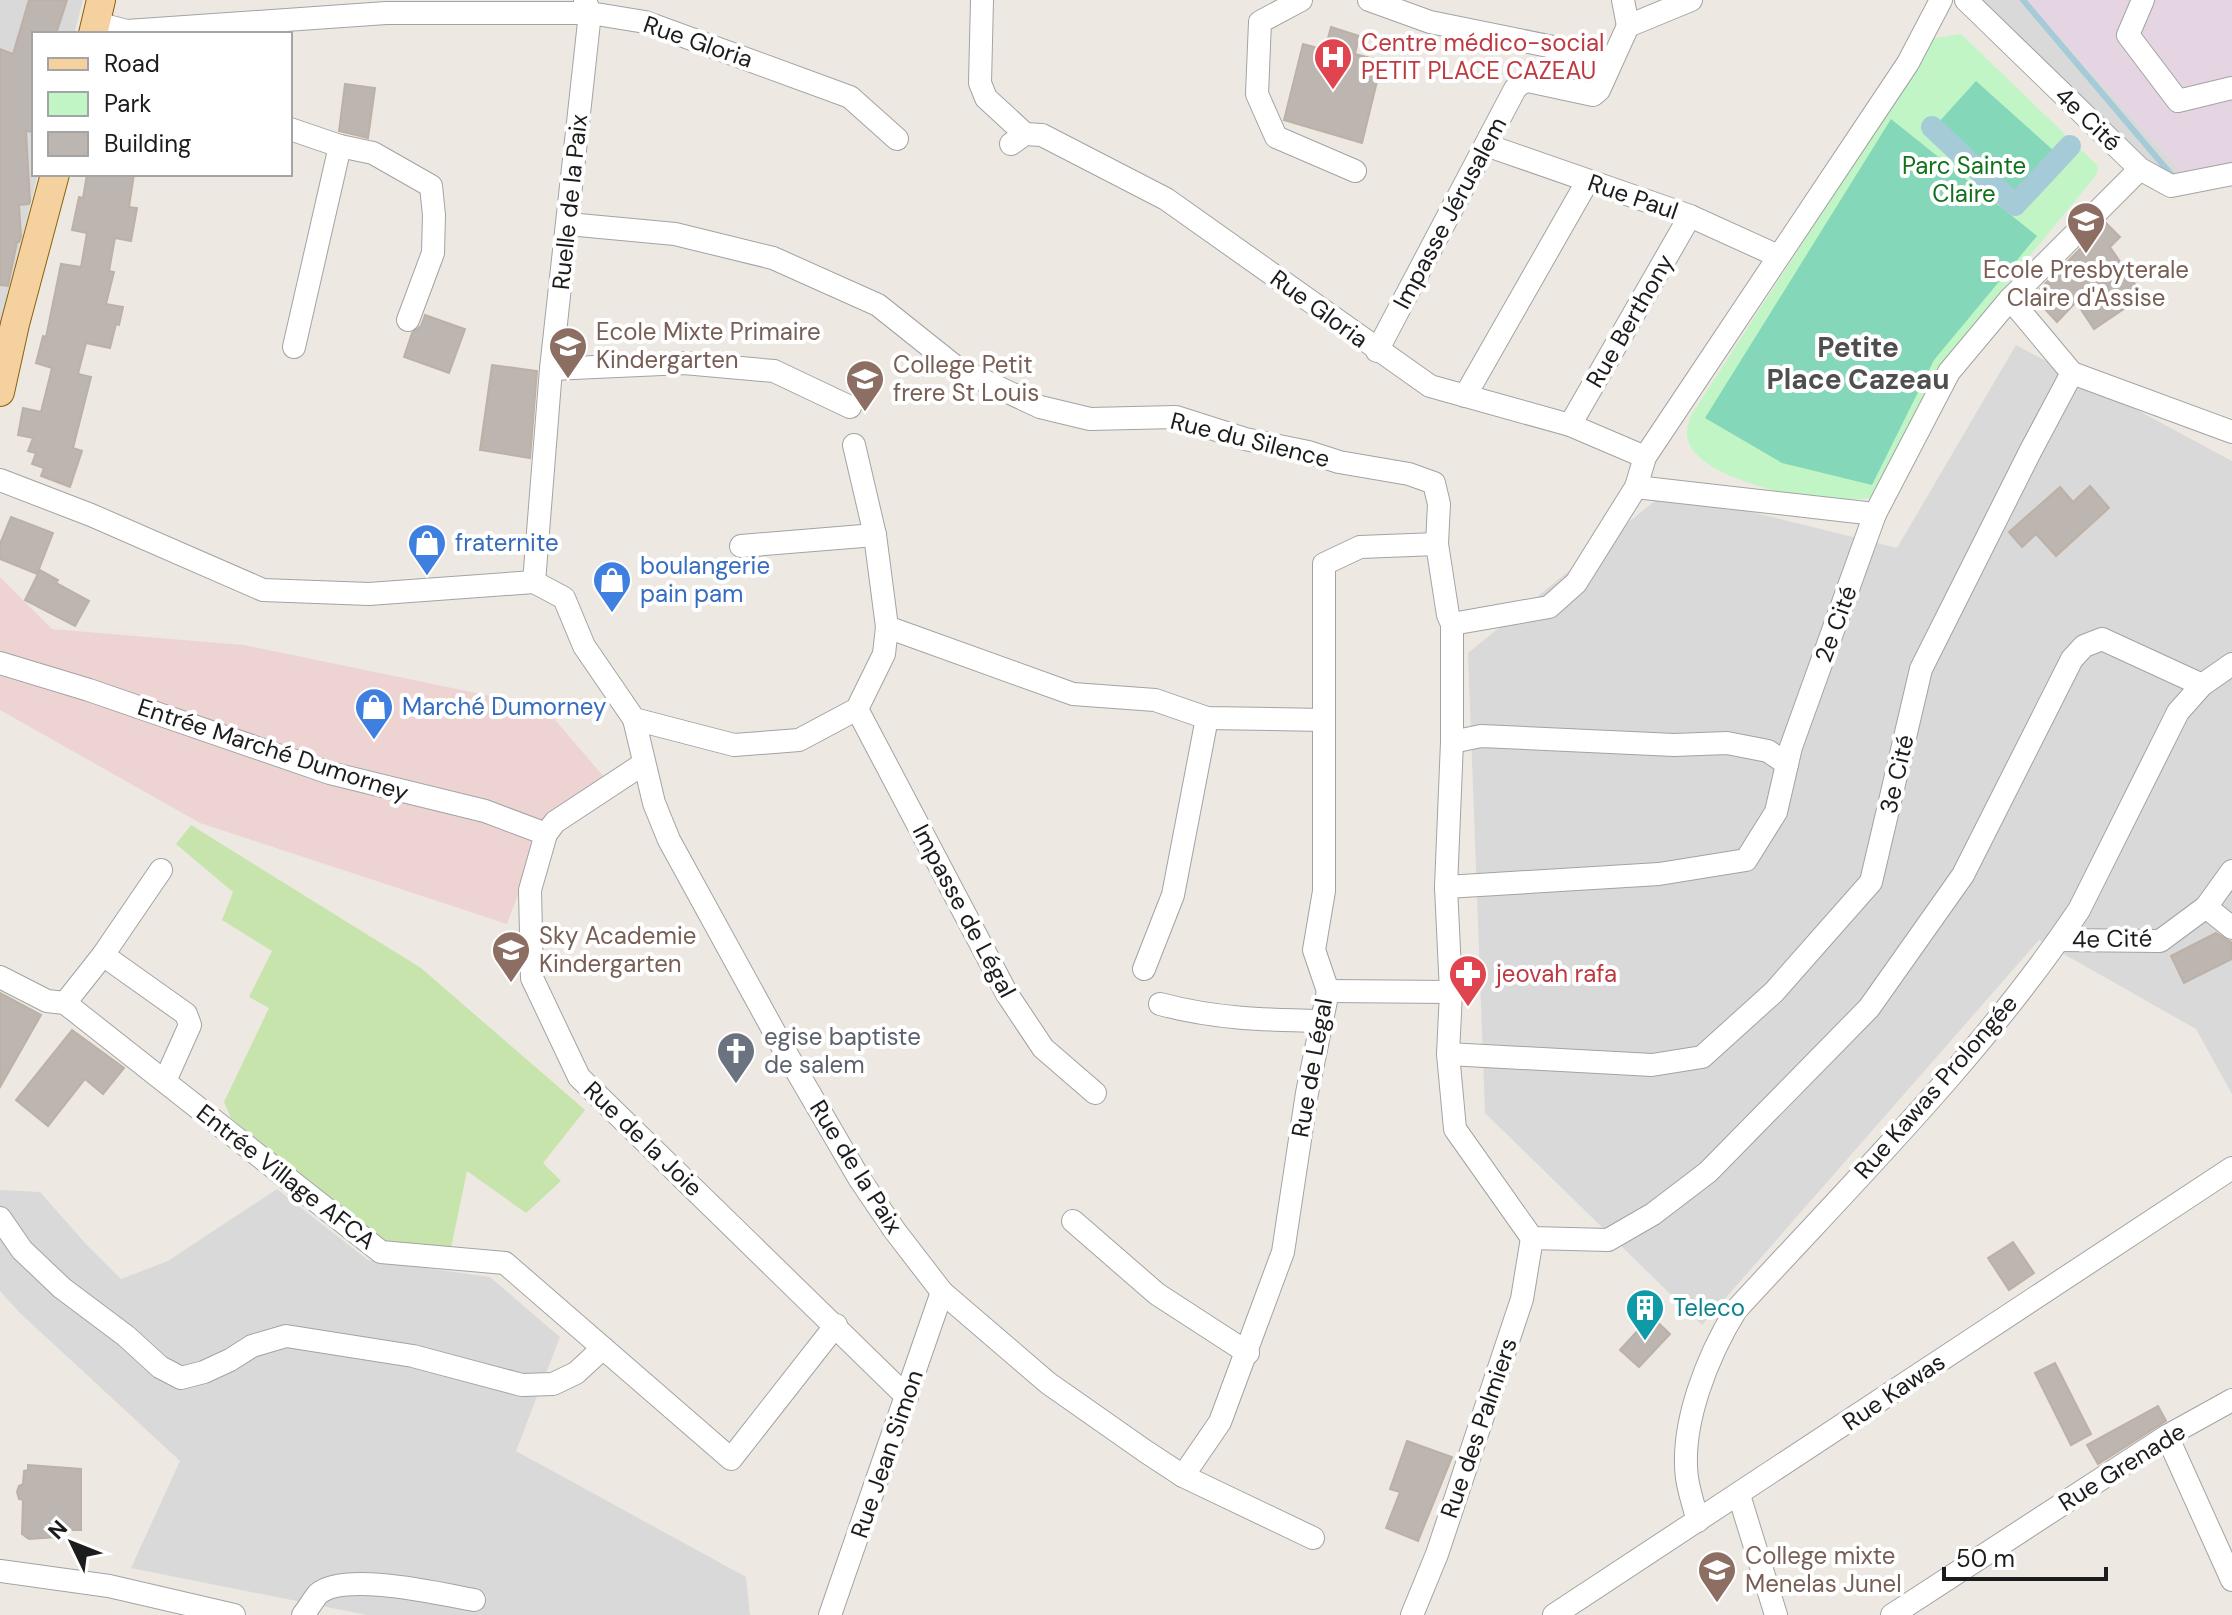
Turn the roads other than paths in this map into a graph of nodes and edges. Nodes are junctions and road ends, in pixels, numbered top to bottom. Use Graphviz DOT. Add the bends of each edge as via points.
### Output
graph roads {
  1 [pos="982,0"];
  2 [pos="1301,0"];
  3 [pos="1369,0"];
  4 [pos="1623,0"];
  5 [pos="1691,0"];
  6 [pos="1941,0"];
  7 [pos="1966,0"];
  8 [pos="2143,0"];
  9 [pos="386,6"];
  10 [pos="587,7"];
  11 [pos="97,19"];
  12 [pos="1628,26"];
  13 [pos="161,32"];
  14 [pos="1612,59"];
  15 [pos="2232,88"];
  16 [pos="292,130"];
  17 [pos="897,139"];
  18 [pos="1486,145"];
  19 [pos="340,146"];
  20 [pos="2140,169"];
  21 [pos="1355,171"];
  22 [pos="2232,174"];
  23 [pos="54,176"];
  24 [pos="1587,182"];
  25 [pos="1690,216"];
  26 [pos="568,224"];
  27 [pos="1778,256"];
  28 [pos="2010,299"];
  29 [pos="408,320"];
  30 [pos="7,322"];
  31 [pos="294,347"];
  32 [pos="1377,351"];
  33 [pos="551,369"];
  34 [pos="2072,373"];
  35 [pos="0,392"];
  36 [pos="1465,396"];
  37 [pos="850,407"];
  38 [pos="1570,425"];
  39 [pos="2232,432"];
  40 [pos="854,445"];
  41 [pos="1645,457"];
  42 [pos="0,480"];
  43 [pos="1636,487"];
  44 [pos="1875,514"];
  45 [pos="875,535"];
  46 [pos="1437,544"];
  47 [pos="741,546"];
  48 [pos="534,582"];
  49 [pos="1450,620"];
  50 [pos="887,627"];
  51 [pos="0,663"];
  52 [pos="2232,664"];
  53 [pos="2202,685"];
  54 [pos="857,709"];
  55 [pos="1207,718"];
  56 [pos="634,719"];
  57 [pos="1324,720"];
  58 [pos="1452,742"];
  59 [pos="643,764"];
  60 [pos="1787,764"];
  61 [pos="546,834"];
  62 [pos="161,870"];
  63 [pos="2232,871"];
  64 [pos="1446,887"];
  65 [pos="2206,907"];
  66 [pos="2232,928"];
  67 [pos="2059,940"];
  68 [pos="103,955"];
  69 [pos="1144,969"];
  70 [pos="0,977"];
  71 [pos="1328,991"];
  72 [pos="1451,992"];
  73 [pos="65,1003"];
  74 [pos="1160,1004"];
  75 [pos="1322,1021"];
  76 [pos="1448,1054"];
  77 [pos="165,1081"];
  78 [pos="1095,1093"];
  79 [pos="2232,1168"];
  80 [pos="0,1218"];
  81 [pos="1073,1221"];
  82 [pos="1532,1238"];
  83 [pos="942,1292"];
  84 [pos="836,1325"];
  85 [pos="603,1348"];
  86 [pos="1248,1353"];
  87 [pos="907,1397"];
  88 [pos="2232,1400"];
  89 [pos="2167,1436"];
  90 [pos="1183,1476"];
  91 [pos="1739,1495"];
  92 [pos="1698,1521"];
  93 [pos="1313,1538"];
  94 [pos="0,1571"];
  95 [pos="2232,1580"];
  96 [pos="474,1600"];
  97 [pos="234,1615"];
  98 [pos="303,1615"];
  99 [pos="830,1615"];
  100 [pos="1412,1615"];
  101 [pos="1554,1615"];
  102 [pos="1776,1615"];
  103 [pos="1892,1615"];
  1 -- 32 [label="street, Rue Gloria" via="980,83 1018,139 1042,135 1166,199"];
  2 -- 21 [label="street" via="1260,22 1257,94 1276,137"];
  3 -- 14 [label="street" via="1430,22"];
  4 -- 12 [label="street"];
  5 -- 12 [label="street"];
  6 -- 27 [label="street" via="1908,63"];
  7 -- 20 [label="street, 4e Cité"];
  8 -- 15 [label="street" via="2128,35 2178,101"];
  9 -- 10 [label="street, Rue Gloria"];
  9 -- 13 [label="street, Rue Gloria"];
  10 -- 17 [label="street, Rue Gloria" via="645,22 850,97"];
  10 -- 26 [label="street, Ruelle de la Paix"];
  11 -- 13 [label="street, Rue Gloria" via="127,31"];
  12 -- 14 [label="street, Impasse Jérusalem"];
  14 -- 18 [label="street, Impasse Jérusalem" via="1593,95 1528,81 1520,84"];
  16 -- 19 [label="street"];
  18 -- 24 [label="street, Rue Paul"];
  18 -- 32 [label="street, Impasse Jérusalem"];
  19 -- 29 [label="street" via="373,153 431,186 433,253"];
  19 -- 31 [label="street"];
  20 -- 22 [label="street, 4e Cité" via="2171,186"];
  20 -- 28 [label="street, 2e Cité"];
  23 -- 30 [label="main road"];
  24 -- 25 [label="street, Rue Paul"];
  24 -- 36 [label="street"];
  25 -- 27 [label="street, Rue Paul"];
  25 -- 38 [label="street, Rue Berthony"];
  26 -- 33 [label="street, Ruelle de la Paix"];
  26 -- 46 [label="street, Rue du Silence" via="675,234 773,258 878,305 957,368 1040,407 1090,419 1176,417 1245,439 1421,478 1434,483"];
  27 -- 41 [label="street"];
  28 -- 34 [label="street"];
  28 -- 44 [label="street, 2e Cité" via="1949,372"];
  30 -- 35 [label="main road"];
  32 -- 36 [label="street, Rue Gloria" via="1430,386"];
  33 -- 37 [label="street" via="684,363 774,371"];
  33 -- 48 [label="street, Ruelle de la Paix"];
  34 -- 39 [label="street"];
  34 -- 76 [label="street, 3e Cité" via="1921,669 1871,882 1774,992 1702,1057 1652,1065"];
  36 -- 38 [label="street, Rue Gloria"];
  38 -- 41 [label="street, Rue Gloria"];
  40 -- 45 [label="street"];
  41 -- 43 [label="street"];
  42 -- 48 [label="street" via="263,590 369,594"];
  43 -- 44 [label="street"];
  43 -- 49 [label="street" via="1576,583 1549,607"];
  44 -- 60 [label="street, 2e Cité"];
  45 -- 47 [label="street"];
  45 -- 50 [label="street"];
  46 -- 49 [label="street"];
  46 -- 57 [label="street, Rue de Légal" via="1360,547 1324,564"];
  48 -- 56 [label="street" via="564,598 584,646"];
  49 -- 58 [label="street"];
  50 -- 54 [label="street" via="884,654"];
  50 -- 55 [label="street" via="1073,694 1155,700"];
  51 -- 61 [label="street, Entrée Marché Dumorney" via="330,773 485,811"];
  52 -- 53 [label="street, Rue Kawas Prolongée"];
  53 -- 67 [label="street, Rue Kawas Prolongée" via="2178,712"];
  53 -- 82 [label="street" via="2102,639 2084,646 2072,659 1963,875 1869,1008 1708,1172 1653,1214 1608,1240"];
  54 -- 56 [label="street" via="799,740 734,745"];
  54 -- 78 [label="street, Impasse de Légal" via="1007,994 1043,1048"];
  55 -- 57 [label="street"];
  55 -- 69 [label="street" via="1173,895"];
  56 -- 59 [label="street, Rue de la Paix"];
  57 -- 71 [label="street, Rue de Légal" via="1324,891 1314,950"];
  58 -- 60 [label="street" via="1481,736 1727,743 1768,751"];
  58 -- 64 [label="street"];
  59 -- 61 [label="street" via="555,822"];
  59 -- 83 [label="street, Rue de la Paix" via="669,840 782,1046 859,1178"];
  60 -- 64 [label="street, 2e Cité" via="1776,812 1746,860 1659,874"];
  61 -- 84 [label="street, Rue de la Joie" via="530,890 532,978 579,1077"];
  62 -- 68 [label="street"];
  63 -- 65 [label="street, 4e Cité"];
  64 -- 72 [label="street"];
  65 -- 66 [label="street"];
  65 -- 67 [label="street, 4e Cité" via="2160,941"];
  67 -- 92 [label="street, Rue Kawas Prolongée" via="1977,1047 1736,1310 1700,1382 1689,1432 1687,1476"];
  68 -- 73 [label="street"];
  68 -- 77 [label="street" via="186,1014 190,1025"];
  70 -- 73 [label="street, Entrée Village AFCA" via="47,1001"];
  71 -- 72 [label="street"];
  71 -- 75 [label="street, Rue de Légal"];
  72 -- 76 [label="street"];
  73 -- 77 [label="street, Entrée Village AFCA"];
  74 -- 75 [label="street" via="1231,1019"];
  75 -- 86 [label="street, Rue de Légal" via="1283,1252"];
  76 -- 82 [label="street" via="1455,1129"];
  77 -- 85 [label="street, Entrée Village AFCA" via="381,1252 505,1263"];
  79 -- 91 [label="street, Rue Kawas"];
  80 -- 85 [label="street" via="22,1250 62,1288 181,1378 286,1336 413,1356 522,1385 553,1384 576,1373"];
  81 -- 86 [label="street" via="1157,1294"];
  82 -- 100 [label="street, Rue des Palmiers" via="1522,1299"];
  83 -- 87 [label="street, Rue Jean Simon"];
  83 -- 90 [label="street, Rue de la Paix" via="1048,1383"];
  84 -- 85 [label="street, Entrée Village AFCA" via="731,1459"];
  84 -- 87 [label="street, Rue de la Joie"];
  86 -- 90 [label="street, Rue de Légal" via="1220,1422"];
  87 -- 99 [label="street, Rue Jean Simon"];
  88 -- 89 [label="street, Rue Grenade"];
  89 -- 95 [label="street"];
  89 -- 103 [label="street, Rue Grenade"];
  90 -- 93 [label="street, Rue de la Paix"];
  91 -- 92 [label="street, Rue Kawas"];
  91 -- 102 [label="street"];
  92 -- 101 [label="street, Rue Kawas"];
  94 -- 97 [label="street" via="109,1586"];
  96 -- 98 [label="street" via="373,1582 320,1592"];
}
